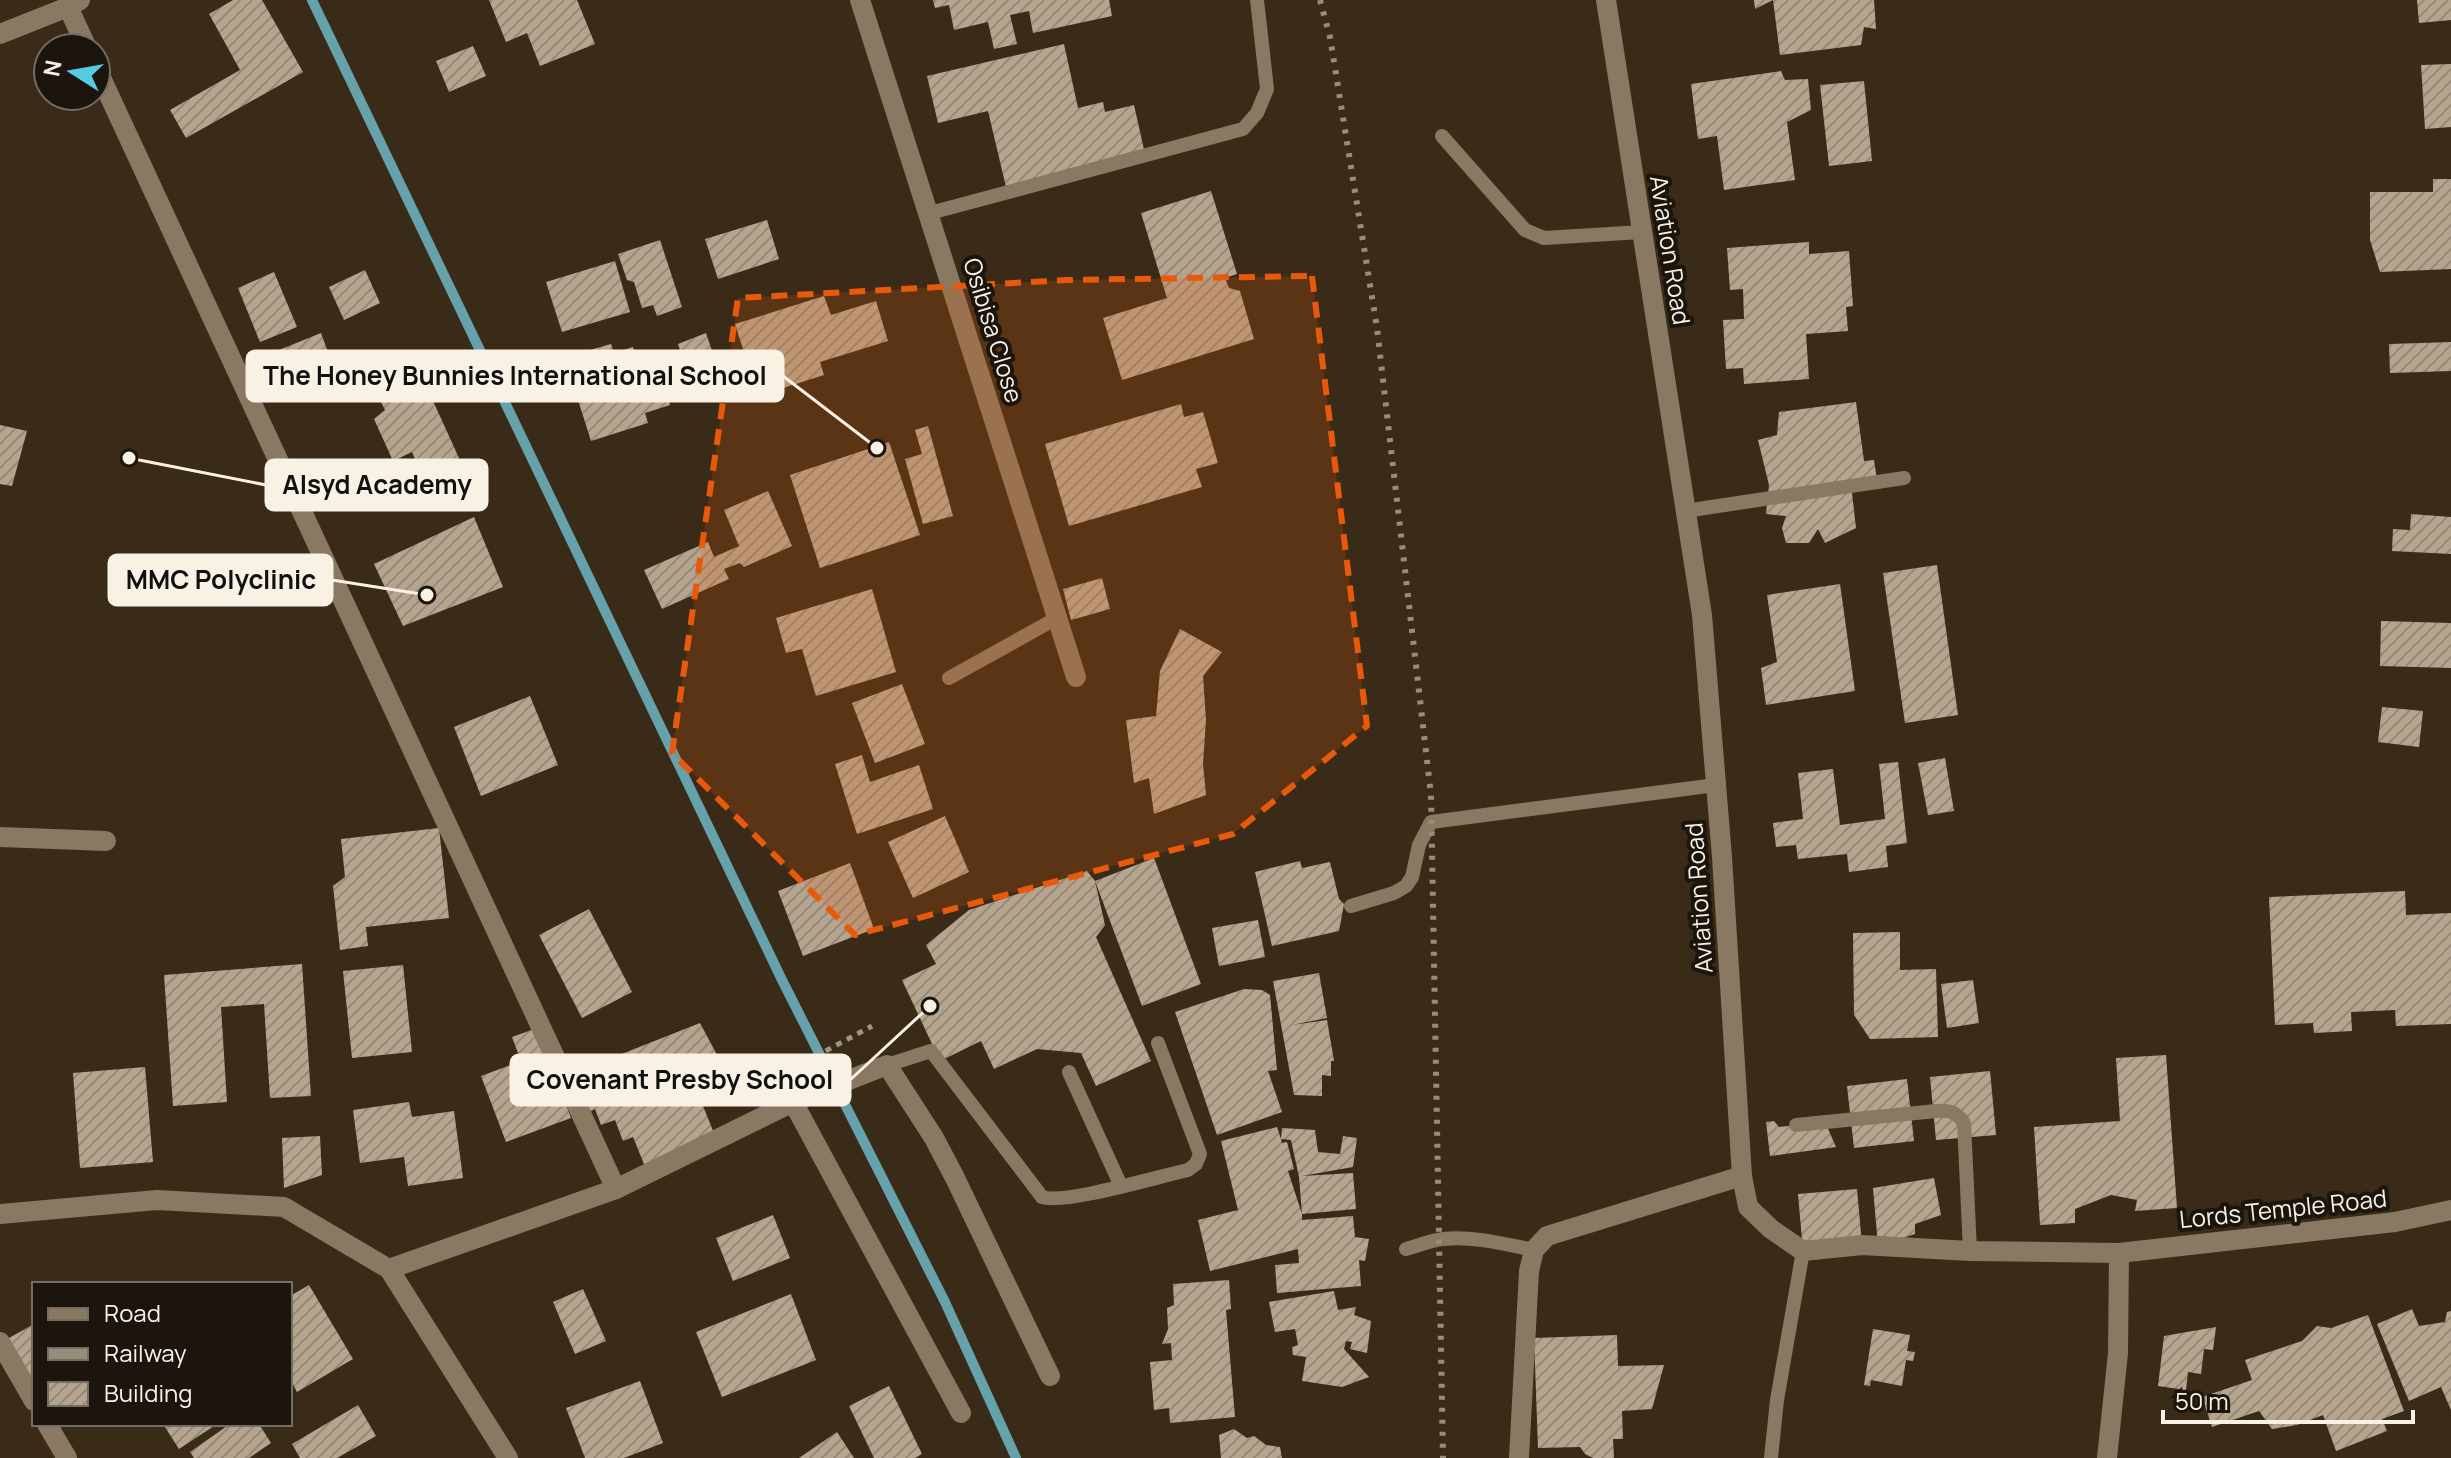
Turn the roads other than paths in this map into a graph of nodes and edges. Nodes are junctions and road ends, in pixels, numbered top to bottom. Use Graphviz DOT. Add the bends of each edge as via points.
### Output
graph roads {
  1 [pos="860,0"];
  2 [pos="1257,0"];
  3 [pos="1606,0"];
  4 [pos="74,4"];
  5 [pos="82,32"];
  6 [pos="0,34"];
  7 [pos="112,102"];
  8 [pos="1442,136"];
  9 [pos="930,213"];
  10 [pos="1642,232"];
  11 [pos="1904,478"];
  12 [pos="1685,511"];
  13 [pos="1057,618"];
  14 [pos="1076,677"];
  15 [pos="949,678"];
  16 [pos="1716,785"];
  17 [pos="0,837"];
  18 [pos="106,841"];
  19 [pos="1351,906"];
  20 [pos="1158,1043"];
  21 [pos="887,1065"];
  22 [pos="1069,1072"];
  23 [pos="793,1102"];
  24 [pos="1796,1125"];
  25 [pos="1742,1176"];
  26 [pos="1121,1186"];
  27 [pos="616,1189"];
  28 [pos="2451,1210"];
  29 [pos="0,1214"];
  30 [pos="1406,1249"];
  31 [pos="1534,1250"];
  32 [pos="1803,1251"];
  33 [pos="1970,1251"];
  34 [pos="2119,1253"];
  35 [pos="389,1269"];
  36 [pos="0,1342"];
  37 [pos="1050,1376"];
  38 [pos="32,1398"];
  39 [pos="961,1413"];
  40 [pos="48,1426"];
  41 [pos="67,1458"];
  42 [pos="508,1458"];
  43 [pos="1519,1458"];
  44 [pos="1771,1458"];
  45 [pos="2107,1458"];
  1 -- 9 [label="street, Osibisa Close"];
  2 -- 9 [label="lane" via="1267,89 1243,129"];
  3 -- 10 [label="street, Aviation Road"];
  4 -- 5 [label="street"];
  4 -- 6 [label="street"];
  7 -- 27 [label="street"];
  8 -- 10 [label="lane" via="1525,230 1544,238"];
  9 -- 13 [label="street, Osibisa Close"];
  10 -- 12 [label="street, Aviation Road"];
  11 -- 12 [label="lane"];
  12 -- 16 [label="street, Aviation Road" via="1702,615"];
  13 -- 14 [label="street, Osibisa Close"];
  13 -- 15 [label="lane"];
  16 -- 19 [label="lane" via="1431,822 1406,886"];
  16 -- 25 [label="street, Aviation Road"];
  17 -- 18 [label="street"];
  20 -- 26 [label="lane" via="1200,1154 1188,1170"];
  21 -- 23 [label="street"];
  21 -- 26 [label="lane" via="931,1051 1042,1197"];
  21 -- 37 [label="street" via="955,1178"];
  22 -- 26 [label="lane"];
  23 -- 27 [label="street"];
  23 -- 39 [label="street"];
  24 -- 33 [label="lane" via="1936,1111 1960,1116"];
  25 -- 31 [label="street" via="1547,1236"];
  25 -- 32 [label="street, Aviation Road" via="1748,1207"];
  27 -- 35 [label="street"];
  28 -- 34 [label="street, Lords Temple Road" via="2395,1222"];
  29 -- 35 [label="street" via="157,1200 284,1207"];
  30 -- 31 [label="lane" via="1441,1239 1486,1239"];
  31 -- 43 [label="street"];
  32 -- 33 [label="street" via="1862,1245"];
  32 -- 44 [label="lane"];
  33 -- 34 [label="street"];
  34 -- 45 [label="street" via="2118,1353"];
  35 -- 42 [label="street"];
  36 -- 38 [label="street"];
  40 -- 41 [label="street"];
}
